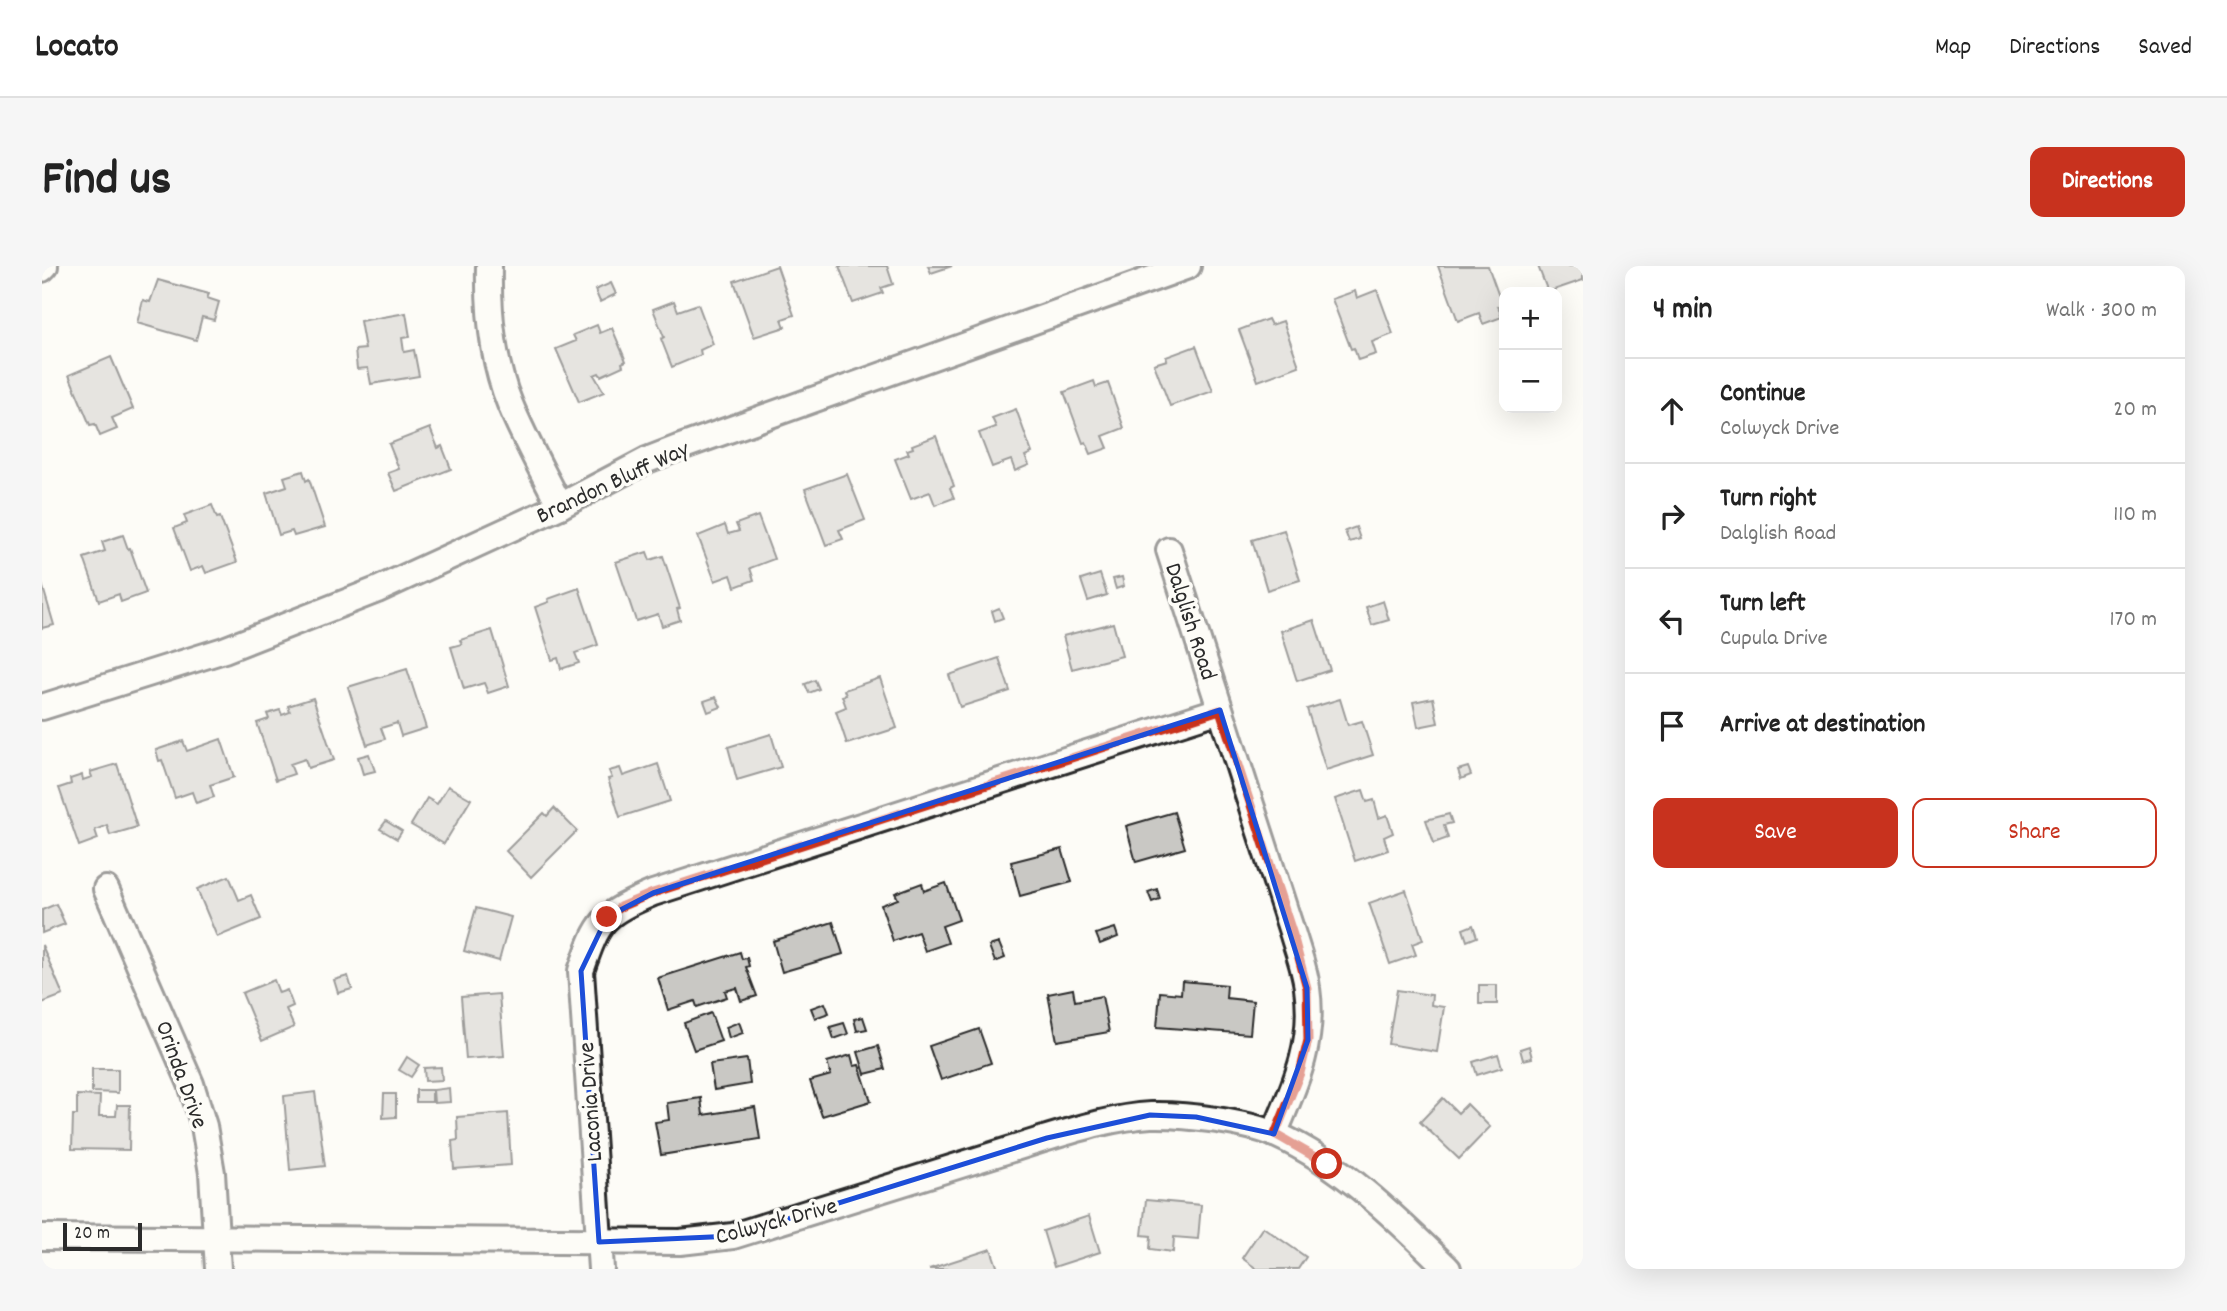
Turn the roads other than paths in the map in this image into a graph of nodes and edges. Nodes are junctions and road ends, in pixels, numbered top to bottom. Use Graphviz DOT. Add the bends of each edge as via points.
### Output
graph roads {
  1 [pos="489,266"];
  2 [pos="1188,266"];
  3 [pos="560,506"];
  4 [pos="1169,550"];
  5 [pos="42,708"];
  6 [pos="1220,710"];
  7 [pos="106,889"];
  8 [pos="1275,1134"];
  9 [pos="42,1237"];
  10 [pos="216,1239"];
  11 [pos="599,1242"];
  12 [pos="218,1269"];
  13 [pos="601,1269"];
  14 [pos="1448,1269"];
  1 -- 3 [label="street" via="492,335 499,369 510,403"];
  2 -- 3 [label="street, Brandon Bluff Way" via="678,448"];
  3 -- 5 [label="street, Brandon Bluff Way" via="303,621"];
  4 -- 6 [label="street, Dalglish Road"];
  6 -- 8 [label="street, Dalglish Road" via="1307,988 1308,1040"];
  6 -- 11 [label="street, Laconia Drive" via="653,893 607,917 593,938 581,971"];
  7 -- 10 [label="street, Orinda Drive" via="194,1094 212,1173"];
  8 -- 11 [label="street, Colwyck Drive" via="1196,1117 1150,1115 1091,1125 733,1236 680,1242"];
  8 -- 14 [label="street, Colwyck Drive" via="1358,1186"];
  9 -- 10 [label="street, Colwyck Drive"];
  10 -- 11 [label="street, Colwyck Drive"];
  10 -- 12 [label="street, Orinda Drive"];
  11 -- 13 [label="street, Laconia Drive"];
}
